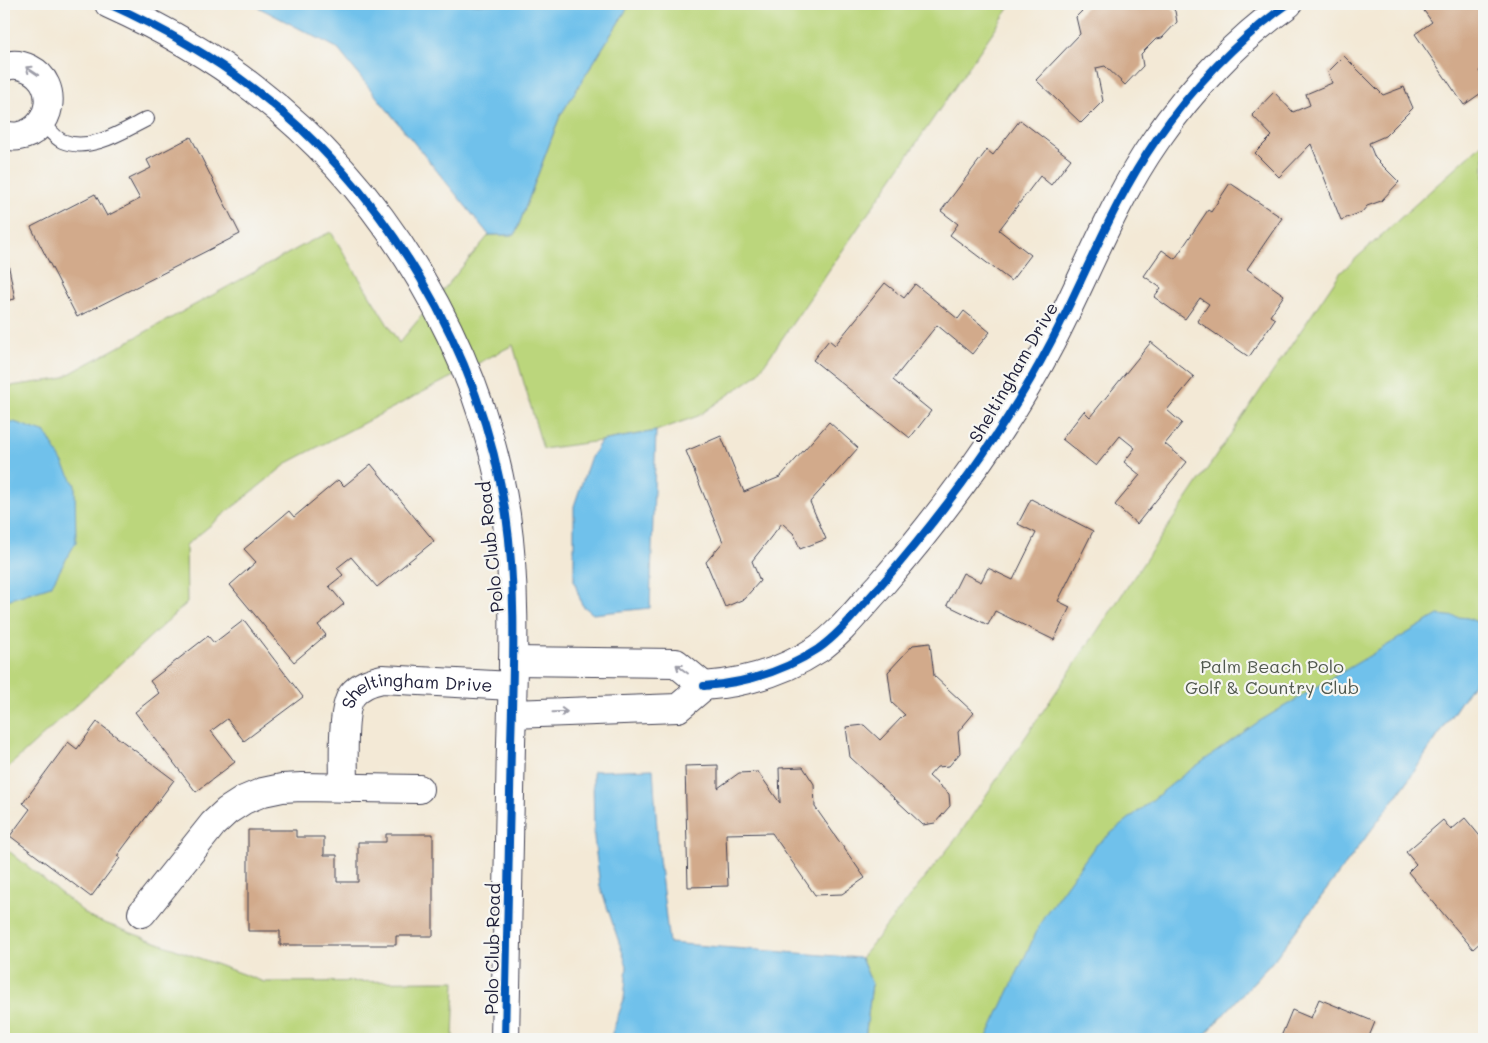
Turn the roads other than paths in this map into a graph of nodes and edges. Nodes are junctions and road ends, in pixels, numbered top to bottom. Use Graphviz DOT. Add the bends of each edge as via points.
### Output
graph roads {
  1 [pos="109,4"];
  2 [pos="1288,4"];
  3 [pos="4,66"];
  4 [pos="147,119"];
  5 [pos="42,122"];
  6 [pos="4,135"];
  7 [pos="512,673"];
  8 [pos="704,686"];
  9 [pos="512,714"];
  10 [pos="344,787"];
  11 [pos="420,789"];
  12 [pos="142,913"];
  13 [pos="505,1039"];
  1 -- 7 [label="street, Polo Club Road" via="176,37 216,62 292,120 342,171 387,226 425,286 475,393 497,470 506,516 513,587"];
  2 -- 8 [label="street, Sheltingham Drive" via="1226,56 1155,141 1120,198 1051,343 1009,415 962,485 910,551 850,619 818,648 781,670 760,677"];
  5 -- 3 [label="street, one-way" via="49,110 45,82 23,65"];
  4 -- 5 [label="lane" via="105,141 77,145 61,141"];
  5 -- 6 [label="street" via="32,132 19,136"];
  8 -- 7 [label="street, Sheltingham Drive, one-way" via="676,664"];
  7 -- 9 [label="street, Polo Club Road"];
  7 -- 10 [label="street, Sheltingham Drive" via="382,678 364,684 351,696 345,715"];
  9 -- 8 [label="street, Sheltingham Drive, one-way" via="678,708"];
  9 -- 13 [label="street, Polo Club Road"];
  10 -- 11 [label="street"];
  10 -- 12 [label="street" via="282,788 244,800 213,824"];
}
